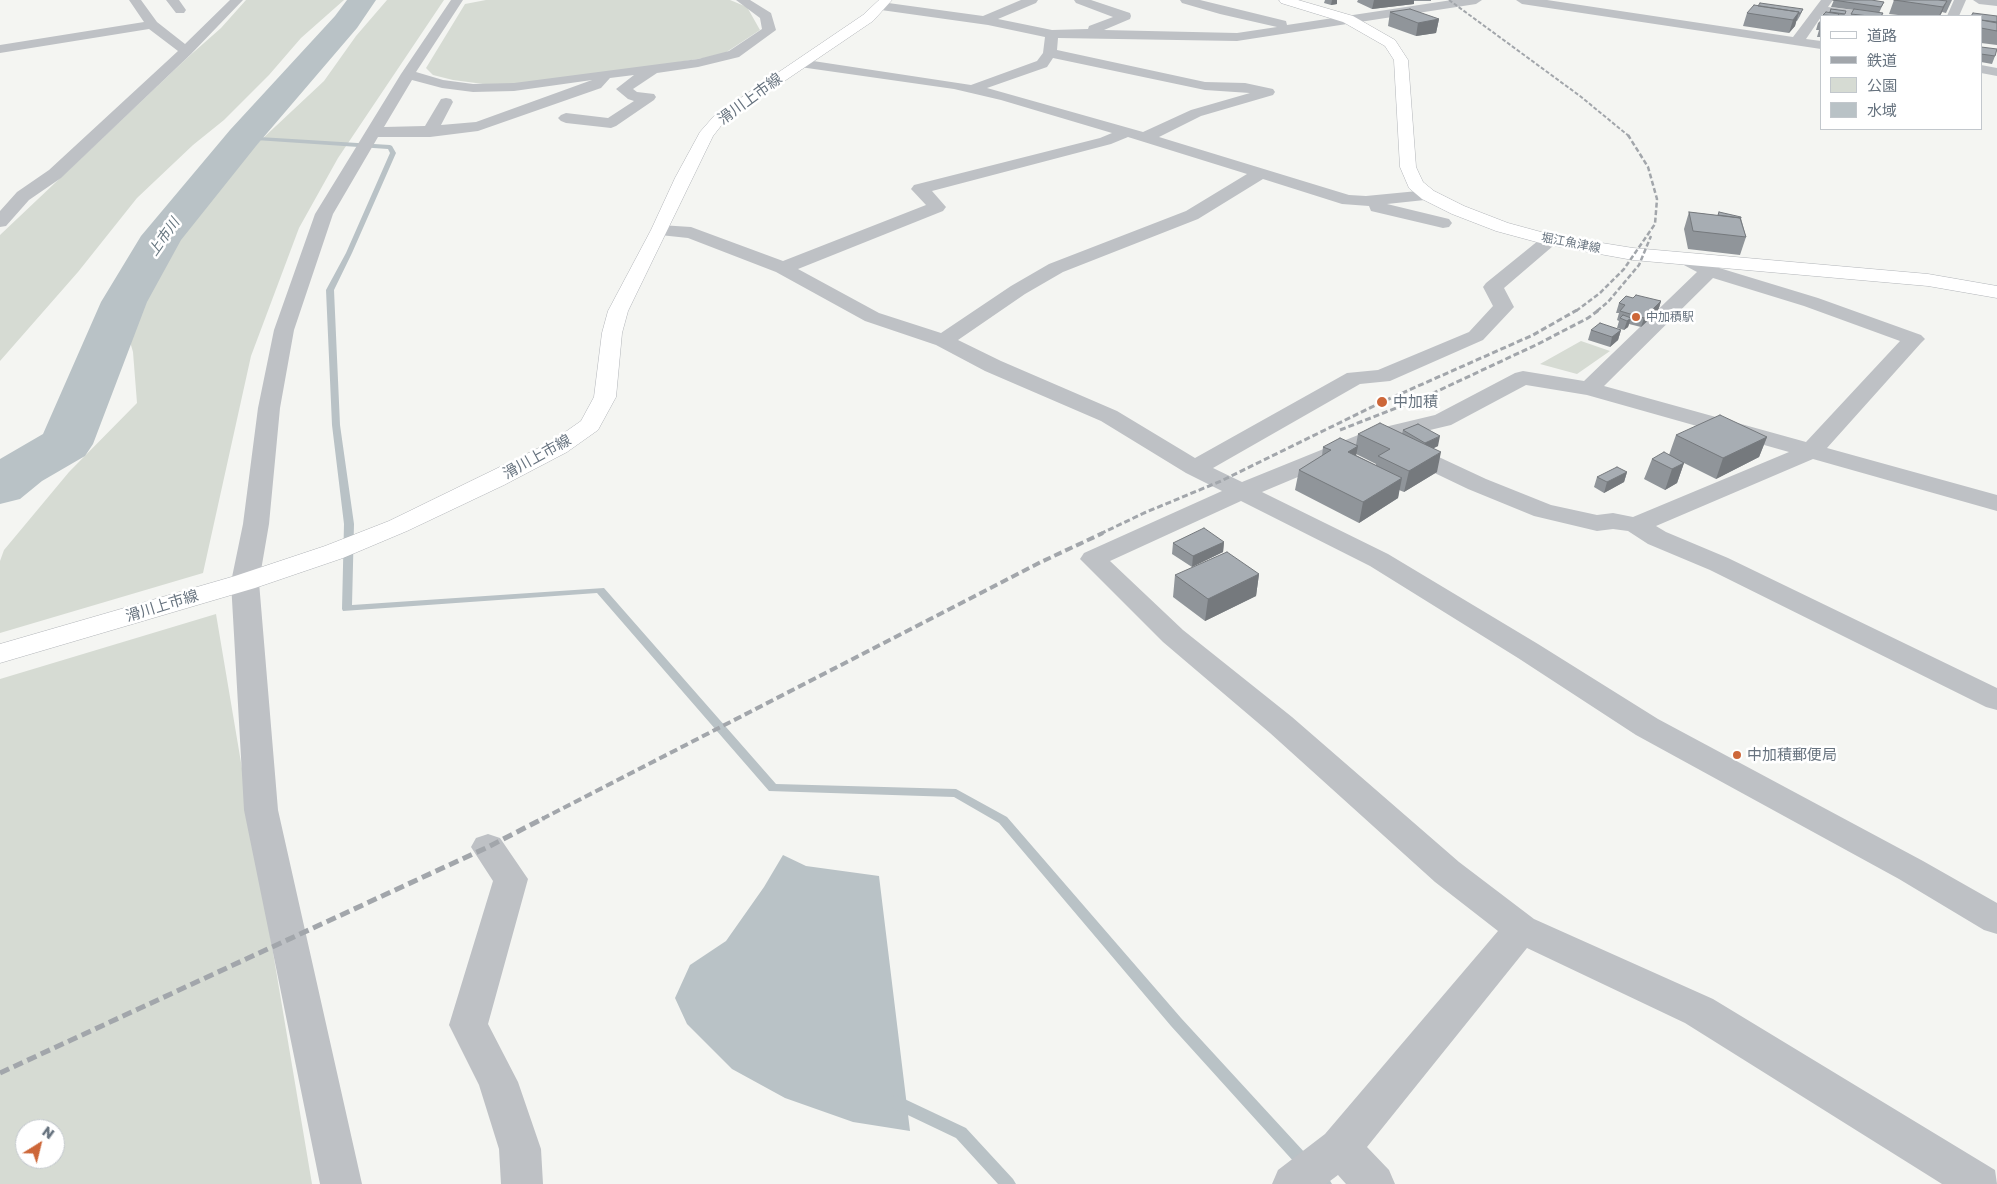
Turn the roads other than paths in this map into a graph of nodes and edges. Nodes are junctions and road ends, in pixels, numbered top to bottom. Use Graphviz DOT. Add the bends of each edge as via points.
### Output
graph roads {
  1 [pos="135,0"];
  2 [pos="237,0"];
  3 [pos="457,0"];
  4 [pos="745,0"];
  5 [pos="1032,0"];
  6 [pos="1080,0"];
  7 [pos="1186,0"];
  8 [pos="1285,0"];
  9 [pos="1476,0"];
  10 [pos="1522,0"];
  11 [pos="1960,0"];
  12 [pos="1979,0"];
  13 [pos="1997,2"];
  14 [pos="883,3"];
  15 [pos="974,5"];
  16 [pos="1824,5"];
  17 [pos="1864,15"];
  18 [pos="1953,15"];
  19 [pos="943,16"];
  20 [pos="1348,20"];
  21 [pos="983,21"];
  22 [pos="152,25"];
  23 [pos="1294,27"];
  24 [pos="1085,33"];
  25 [pos="1052,34"];
  26 [pos="1797,41"];
  27 [pos="1820,45"];
  28 [pos="0,49"];
  29 [pos="186,52"];
  30 [pos="1050,53"];
  31 [pos="800,63"];
  32 [pos="653,69"];
  33 [pos="1982,69"];
  34 [pos="1997,72"];
  35 [pos="408,74"];
  36 [pos="606,74"];
  37 [pos="442,84"];
  38 [pos="486,88"];
  39 [pos="972,89"];
  40 [pos="446,102"];
  41 [pos="566,118"];
  42 [pos="373,132"];
  43 [pos="430,132"];
  44 [pos="1127,132"];
  45 [pos="1145,137"];
  46 [pos="1260,174"];
  47 [pos="1428,195"];
  48 [pos="1348,200"];
  49 [pos="0,222"];
  50 [pos="1443,222"];
  51 [pos="660,230"];
  52 [pos="1551,240"];
  53 [pos="1699,265"];
  54 [pos="783,268"];
  55 [pos="1997,292"];
  56 [pos="943,341"];
  57 [pos="1589,389"];
  58 [pos="1376,436"];
  59 [pos="1810,452"];
  60 [pos="1195,468"];
  61 [pos="1242,492"];
  62 [pos="1997,503"];
  63 [pos="1636,525"];
  64 [pos="245,582"];
  65 [pos="0,654"];
  66 [pos="1997,700"];
  67 [pos="488,847"];
  68 [pos="1997,920"];
  69 [pos="1520,929"];
  70 [pos="1340,1148"];
  71 [pos="341,1184"];
  72 [pos="522,1184"];
  73 [pos="1293,1184"];
  74 [pos="1374,1184"];
  75 [pos="1980,1184"];
  1 -- 22 [label="street"];
  2 -- 29 [label="street"];
  3 -- 35 [label="street"];
  4 -- 32 [label="street" via="766,16 769,30 734,54"];
  5 -- 21 [label="street"];
  6 -- 24 [label="street" via="1124,16"];
  7 -- 23 [label="street"];
  8 -- 20 [label="main road, 堀江魚津線"];
  9 -- 20 [label="street"];
  10 -- 26 [label="street"];
  11 -- 18 [label="street"];
  12 -- 13 [label="street"];
  14 -- 19 [label="street"];
  14 -- 31 [label="main road, 滑川上市線" via="868,18"];
  15 -- 19 [label="street"];
  16 -- 17 [label="street"];
  16 -- 26 [label="street"];
  19 -- 21 [label="street"];
  20 -- 23 [label="street"];
  20 -- 47 [label="main road, 堀江魚津線" via="1390,43 1401,60 1408,167 1415,184"];
  21 -- 25 [label="street"];
  22 -- 28 [label="street"];
  22 -- 29 [label="street"];
  23 -- 24 [label="street" via="1237,37"];
  24 -- 25 [label="street"];
  25 -- 30 [label="street"];
  26 -- 27 [label="street"];
  29 -- 49 [label="street" via="55,174 16,194"];
  30 -- 39 [label="street" via="1042,64"];
  30 -- 45 [label="street" via="1205,86 1245,86 1268,92 1196,113"];
  31 -- 39 [label="street"];
  31 -- 51 [label="main road, 滑川上市線" via="719,119 706,135 682,178"];
  32 -- 36 [label="street"];
  32 -- 41 [label="street" via="623,89 633,96 649,98 611,123"];
  33 -- 34 [label="street"];
  35 -- 37 [label="street"];
  35 -- 42 [label="street"];
  36 -- 38 [label="street"];
  36 -- 43 [label="street" via="596,85 478,126"];
  37 -- 38 [label="street"];
  37 -- 40 [label="street"];
  38 -- 40 [label="street"];
  39 -- 44 [label="street" via="1050,108"];
  40 -- 43 [label="street"];
  42 -- 43 [label="street"];
  42 -- 64 [label="street" via="324,214 284,330 269,408 256,524"];
  44 -- 45 [label="street"];
  44 -- 54 [label="street" via="1105,141 920,189 936,207"];
  45 -- 46 [label="street"];
  46 -- 48 [label="street"];
  46 -- 56 [label="street" via="1192,215 1056,268"];
  47 -- 48 [label="street"];
  47 -- 52 [label="main road, 堀江魚津線" via="1502,228"];
  48 -- 50 [label="street"];
  51 -- 54 [label="street" via="691,233"];
  51 -- 64 [label="main road, 滑川上市線" via="618,310 612,333 605,397 590,424 559,447 398,526"];
  52 -- 53 [label="main road, 堀江魚津線"];
  52 -- 60 [label="street" via="1492,287 1504,307 1476,336 1382,376 1356,378"];
  53 -- 55 [label="main road, 堀江魚津線" via="1928,280"];
  53 -- 57 [label="street"];
  53 -- 59 [label="street" via="1914,338"];
  54 -- 56 [label="street" via="872,318"];
  56 -- 60 [label="street" via="1109,416"];
  57 -- 58 [label="street" via="1523,378 1443,420"];
  57 -- 59 [label="street"];
  58 -- 61 [label="street"];
  58 -- 63 [label="street" via="1543,511 1597,523"];
  59 -- 62 [label="street"];
  59 -- 63 [label="street"];
  60 -- 61 [label="street"];
  61 -- 68 [label="street" via="1379,560 1647,727"];
  61 -- 69 [label="street" via="1093,559 1173,636 1282,725 1447,872"];
  63 -- 66 [label="street" via="1657,538 1719,564"];
  64 -- 65 [label="main road, 滑川上市線"];
  64 -- 71 [label="street" via="261,810"];
  67 -- 72 [label="street" via="511,879 468,1025 498,1082 520,1149"];
  69 -- 70 [label="street"];
  69 -- 75 [label="street" via="1699,1011"];
  70 -- 73 [label="street"];
  70 -- 74 [label="street"];
}
